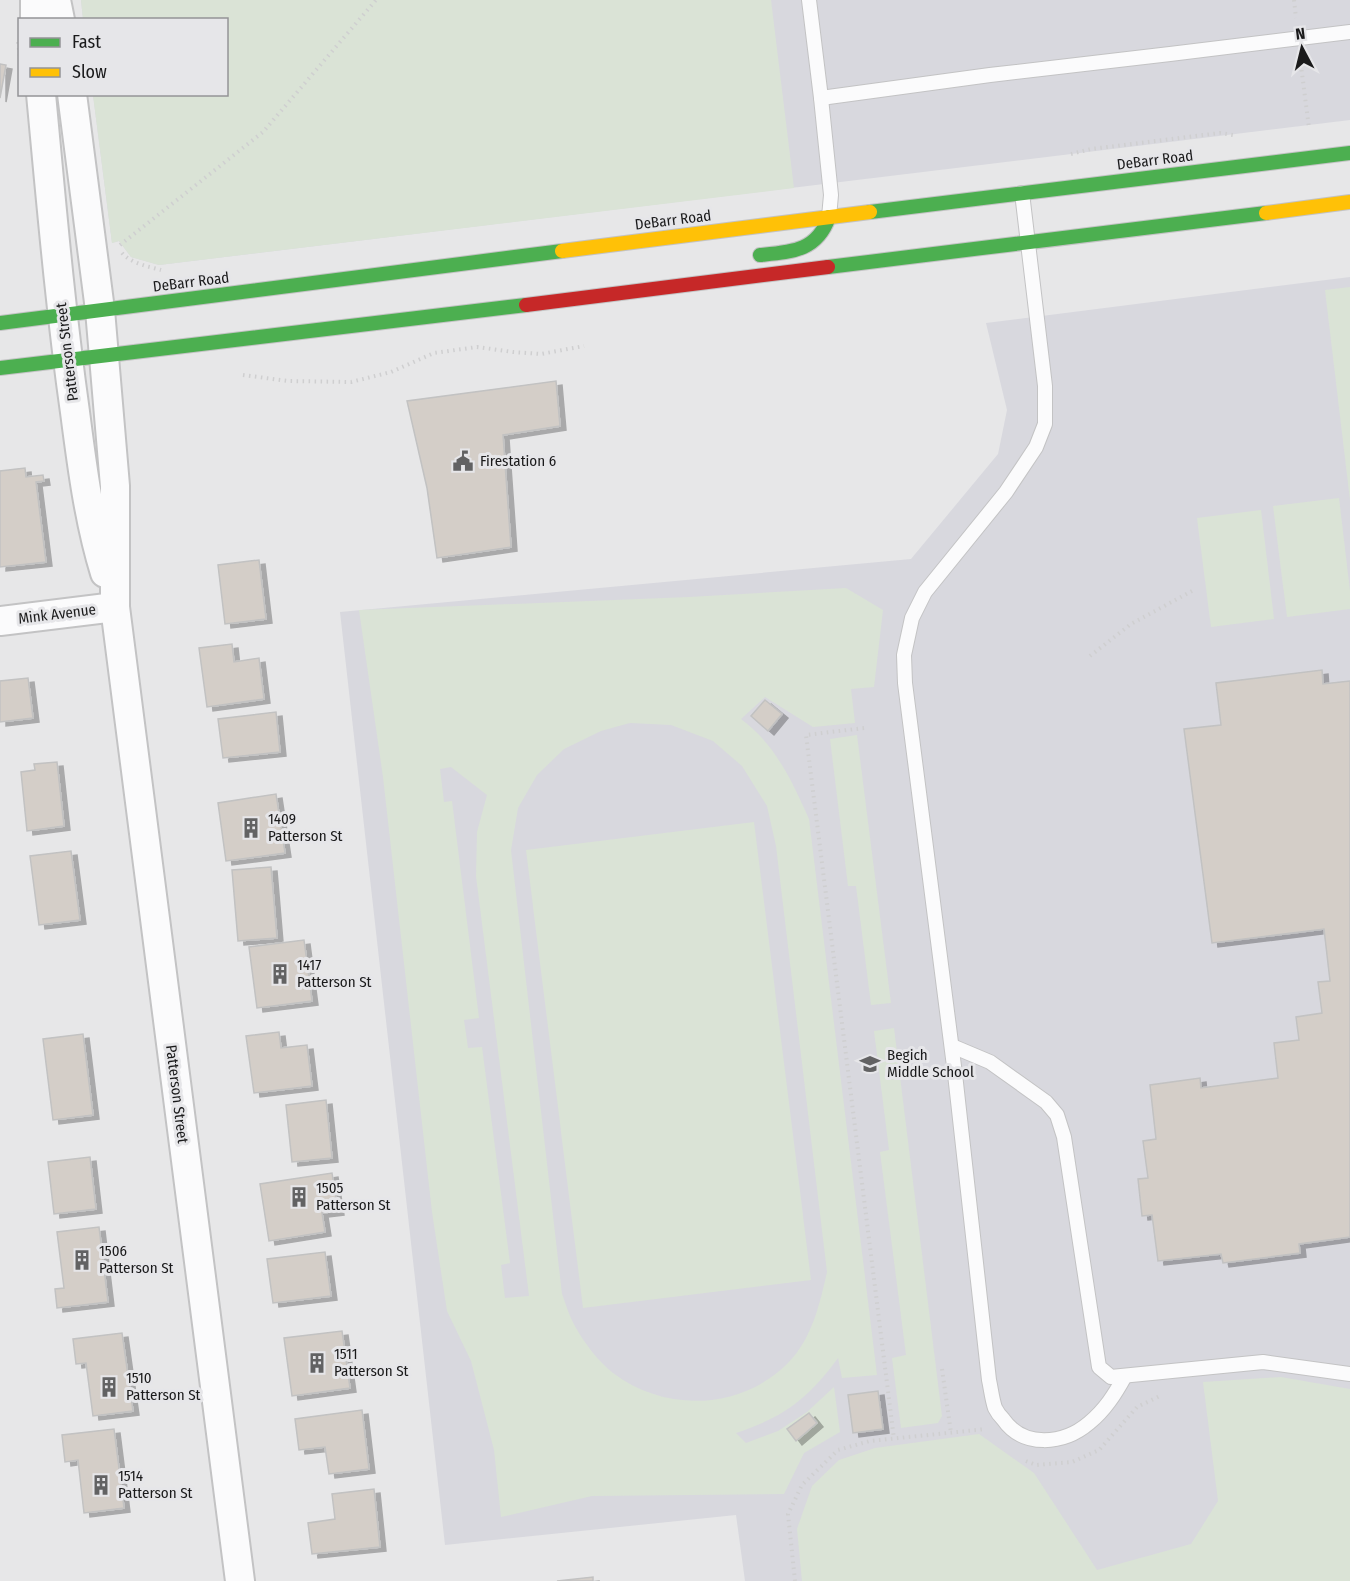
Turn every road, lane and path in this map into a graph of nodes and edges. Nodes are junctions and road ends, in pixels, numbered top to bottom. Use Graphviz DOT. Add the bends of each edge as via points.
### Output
graph roads {
  1 [pos="35,0"];
  2 [pos="56,0"];
  3 [pos="376,0"];
  4 [pos="809,0"];
  5 [pos="1294,0"];
  6 [pos="35,18"];
  7 [pos="60,18"];
  8 [pos="1350,32"];
  9 [pos="1298,39"];
  10 [pos="40,96"];
  11 [pos="72,96"];
  12 [pos="821,98"];
  13 [pos="1309,129"];
  14 [pos="1350,153"];
  15 [pos="1022,193"];
  16 [pos="1350,202"];
  17 [pos="829,217"];
  18 [pos="1028,242"];
  19 [pos="118,247"];
  20 [pos="748,257"];
  21 [pos="552,288"];
  22 [pos="100,310"];
  23 [pos="476,311"];
  24 [pos="62,315"];
  25 [pos="0,323"];
  26 [pos="584,346"];
  27 [pos="103,356"];
  28 [pos="67,360"];
  29 [pos="0,368"];
  30 [pos="243,375"];
  31 [pos="1192,591"];
  32 [pos="115,607"];
  33 [pos="0,621"];
  34 [pos="1090,656"];
  35 [pos="864,728"];
  36 [pos="952,1046"];
  37 [pos="942,1369"];
  38 [pos="1350,1374"];
  39 [pos="1125,1376"];
  40 [pos="1162,1395"];
  41 [pos="951,1433"];
  42 [pos="991,1436"];
  43 [pos="894,1439"];
  44 [pos="1025,1461"];
  45 [pos="240,1581"];
  46 [pos="795,1581"];
  1 -- 6 [label="street"];
  2 -- 7 [label="street"];
  3 -- 19 [label="path" via="263,132"];
  4 -- 12 [label="lane"];
  5 -- 9 [label="path"];
  8 -- 9 [label="lane"];
  9 -- 12 [label="lane"];
  9 -- 13 [label="path"];
  10 -- 24 [label="street, Patterson Street"];
  11 -- 22 [label="street, Patterson Street"];
  12 -- 17 [label="lane" via="831,195"];
  14 -- 15 [label="main road, DeBarr Road"];
  15 -- 17 [label="main road, DeBarr Road"];
  15 -- 18 [label="lane"];
  16 -- 18 [label="main road"];
  17 -- 20 [label="main road" via="821,234 810,244 795,251"];
  17 -- 22 [label="main road, DeBarr Road"];
  18 -- 23 [label="main road"];
  18 -- 36 [label="lane" via="1045,386 1045,424 1036,447 1006,492 926,592 912,618 904,655"];
  21 -- 23 [label="main road"];
  22 -- 24 [label="main road, DeBarr Road"];
  22 -- 27 [label="street, Patterson Street"];
  23 -- 27 [label="main road"];
  24 -- 25 [label="main road, DeBarr Road"];
  24 -- 28 [label="street, Patterson Street"];
  26 -- 30 [label="path" via="542,354 466,348 434,353 391,372 351,382 288,381"];
  27 -- 28 [label="main road"];
  27 -- 32 [label="street, Patterson Street" via="115,486"];
  28 -- 29 [label="main road"];
  28 -- 32 [label="street, Patterson Street" via="92,523"];
  31 -- 34 [label="path" via="1131,624"];
  32 -- 33 [label="street, Mink Avenue"];
  32 -- 45 [label="street, Patterson Street"];
  35 -- 43 [label="path" via="806,735"];
  36 -- 39 [label="lane" via="990,1062 1057,1114 1064,1137 1099,1367 1111,1377"];
  36 -- 39 [label="lane" via="995,1408 1009,1428 1025,1438 1061,1439 1087,1425 1111,1401"];
  37 -- 41 [label="path"];
  38 -- 39 [label="lane" via="1263,1362"];
  40 -- 44 [label="path" via="1137,1407 1099,1450 1072,1462 1036,1465"];
  41 -- 42 [label="path" via="985,1429"];
  41 -- 43 [label="path"];
  43 -- 46 [label="path" via="838,1449 802,1485 788,1514"];
}
